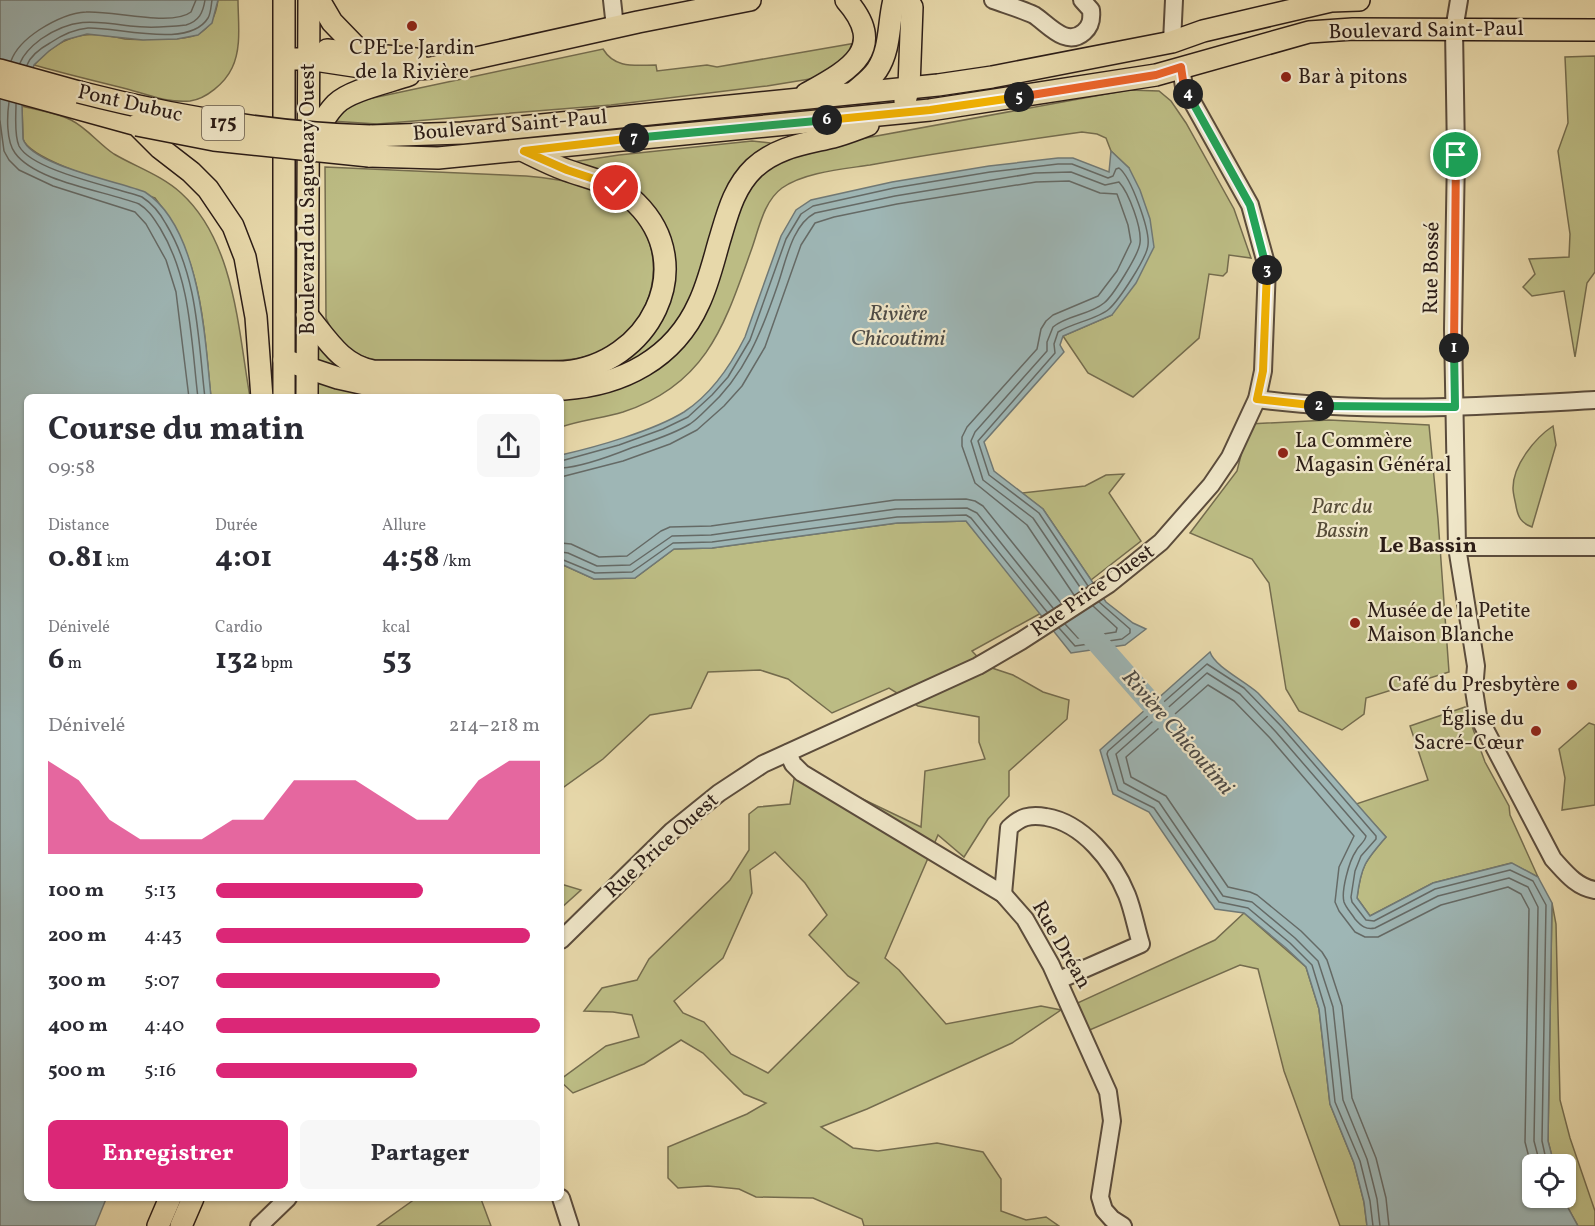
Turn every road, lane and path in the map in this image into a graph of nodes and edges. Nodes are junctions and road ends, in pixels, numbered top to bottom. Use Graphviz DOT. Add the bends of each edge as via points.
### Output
graph roads {
  1 [pos="284,0"];
  2 [pos="309,0"];
  3 [pos="319,0"];
  4 [pos="612,0"];
  5 [pos="750,0"];
  6 [pos="846,0"];
  7 [pos="894,0"];
  8 [pos="907,0"];
  9 [pos="993,0"];
  10 [pos="1082,0"];
  11 [pos="1174,0"];
  12 [pos="1359,0"];
  13 [pos="1459,0"];
  14 [pos="1326,1"];
  15 [pos="615,27"];
  16 [pos="1454,30"];
  17 [pos="1595,30"];
  18 [pos="1172,42"];
  19 [pos="362,53"];
  20 [pos="285,54"];
  21 [pos="308,54"];
  22 [pos="455,61"];
  23 [pos="1181,67"];
  24 [pos="431,68"];
  25 [pos="0,70"];
  26 [pos="0,87"];
  27 [pos="909,87"];
  28 [pos="853,93"];
  29 [pos="799,99"];
  30 [pos="903,113"];
  31 [pos="137,124"];
  32 [pos="369,146"];
  33 [pos="308,148"];
  34 [pos="524,151"];
  35 [pos="307,315"];
  36 [pos="284,360"];
  37 [pos="307,369"];
  38 [pos="407,388"];
  39 [pos="262,394"];
  40 [pos="284,394"];
  41 [pos="306,394"];
  42 [pos="393,394"];
  43 [pos="1257,399"];
  44 [pos="1595,400"];
  45 [pos="1455,407"];
  46 [pos="1457,547"];
  47 [pos="1595,547"];
  48 [pos="788,753"];
  49 [pos="1595,890"];
  50 [pos="1003,894"];
  51 [pos="564,937"];
  52 [pos="1066,977"];
  53 [pos="169,1201"];
  54 [pos="192,1201"];
  55 [pos="285,1201"];
  56 [pos="562,1201"];
  57 [pos="159,1226"];
  58 [pos="181,1226"];
  59 [pos="259,1226"];
  60 [pos="570,1226"];
  61 [pos="1123,1226"];
  1 -- 20 [label="main road, Boulevard du Saguenay Ouest"];
  2 -- 21 [label="main road, Boulevard du Saguenay Ouest"];
  3 -- 19 [label="main road" via="332,22"];
  4 -- 15 [label="street"];
  5 -- 15 [label="main road"];
  6 -- 29 [label="main road" via="863,26 859,56 843,73"];
  7 -- 28 [label="main road" via="882,61 873,76"];
  8 -- 27 [label="main road" via="912,7"];
  9 -- 10 [label="street" via="1030,14 1068,37 1083,33 1090,24 1091,10"];
  11 -- 18 [label="street, Rue Price Ouest"];
  12 -- 14 [label="main road, Boulevard Saint-Paul / 175"];
  13 -- 16 [label="street, Rue Bossé"];
  14 -- 18 [label="main road, Boulevard Saint-Paul / 175"];
  15 -- 22 [label="main road"];
  16 -- 17 [label="main road, Boulevard Saint-Paul / 175"];
  16 -- 23 [label="main road, Boulevard Saint-Paul / 175" via="1353,29 1309,33"];
  16 -- 45 [label="street, Rue Bossé"];
  18 -- 23 [label="main road, Rue Price Ouest"];
  18 -- 27 [label="main road, Boulevard Saint-Paul / 175" via="992,77"];
  19 -- 21 [label="main road"];
  19 -- 22 [label="main road"];
  20 -- 21 [label="main road"];
  20 -- 36 [label="main road, Boulevard du Saguenay Ouest"];
  21 -- 24 [label="main road" via="387,71"];
  21 -- 33 [label="main road, Boulevard du Saguenay Ouest"];
  22 -- 24 [label="main road"];
  23 -- 30 [label="main road, Boulevard Saint-Paul / 175" via="1156,75"];
  23 -- 43 [label="street, Rue Price Ouest" via="1184,87 1250,205 1267,267 1264,362"];
  24 -- 33 [label="main road" via="340,100"];
  25 -- 32 [label="main road, Pont Dubuc / 175, bridge" via="124,104"];
  26 -- 31 [label="main road, Pont Dubuc / 175"];
  27 -- 28 [label="main road, Boulevard Saint-Paul / 175"];
  27 -- 30 [label="main road"];
  28 -- 29 [label="main road, Boulevard Saint-Paul / 175"];
  29 -- 32 [label="main road, Boulevard Saint-Paul / 175" via="450,134"];
  30 -- 34 [label="main road, Boulevard Saint-Paul / 175"];
  30 -- 38 [label="main road" via="792,146 752,170 729,207 707,284 694,314 670,346 633,373 574,388"];
  31 -- 32 [label="main road, Pont Dubuc / 175, bridge" via="214,140"];
  31 -- 39 [label="main road" via="200,180 233,226 242,246 253,297"];
  32 -- 34 [label="main road, Boulevard Saint-Paul / 175" via="422,159"];
  33 -- 35 [label="main road, Boulevard du Saguenay Ouest"];
  34 -- 35 [label="main road" via="616,188 637,204 654,227 664,258 662,294 649,322 621,352 595,366 564,372 374,371 344,358"];
  35 -- 37 [label="main road, Boulevard du Saguenay Ouest"];
  36 -- 37 [label="main road"];
  36 -- 40 [label="main road, Boulevard du Saguenay Ouest"];
  37 -- 38 [label="main road" via="355,382"];
  37 -- 41 [label="main road, Boulevard du Saguenay Ouest"];
  38 -- 42 [label="main road"];
  43 -- 45 [label="street" via="1309,406"];
  43 -- 48 [label="street, Rue Price Ouest" via="1230,457 1211,485 1161,542 1109,584 978,666"];
  44 -- 45 [label="street"];
  45 -- 46 [label="street, Rue Bossé"];
  46 -- 47 [label="street"];
  46 -- 49 [label="street, Rue Bossé" via="1476,666 1478,716 1553,859 1569,877"];
  48 -- 50 [label="street, Rue Dréan" via="802,773"];
  48 -- 51 [label="street, Rue Price Ouest" via="718,793 672,831"];
  50 -- 52 [label="street" via="1009,828 1025,816 1056,819 1081,831 1109,863 1126,894 1141,944"];
  50 -- 61 [label="street, Rue Dréan" via="1025,919 1051,965 1108,1092 1112,1121 1100,1197 1104,1210"];
  53 -- 57 [label="main road"];
  54 -- 58 [label="main road"];
  55 -- 59 [label="street"];
  56 -- 60 [label="street"];
}
